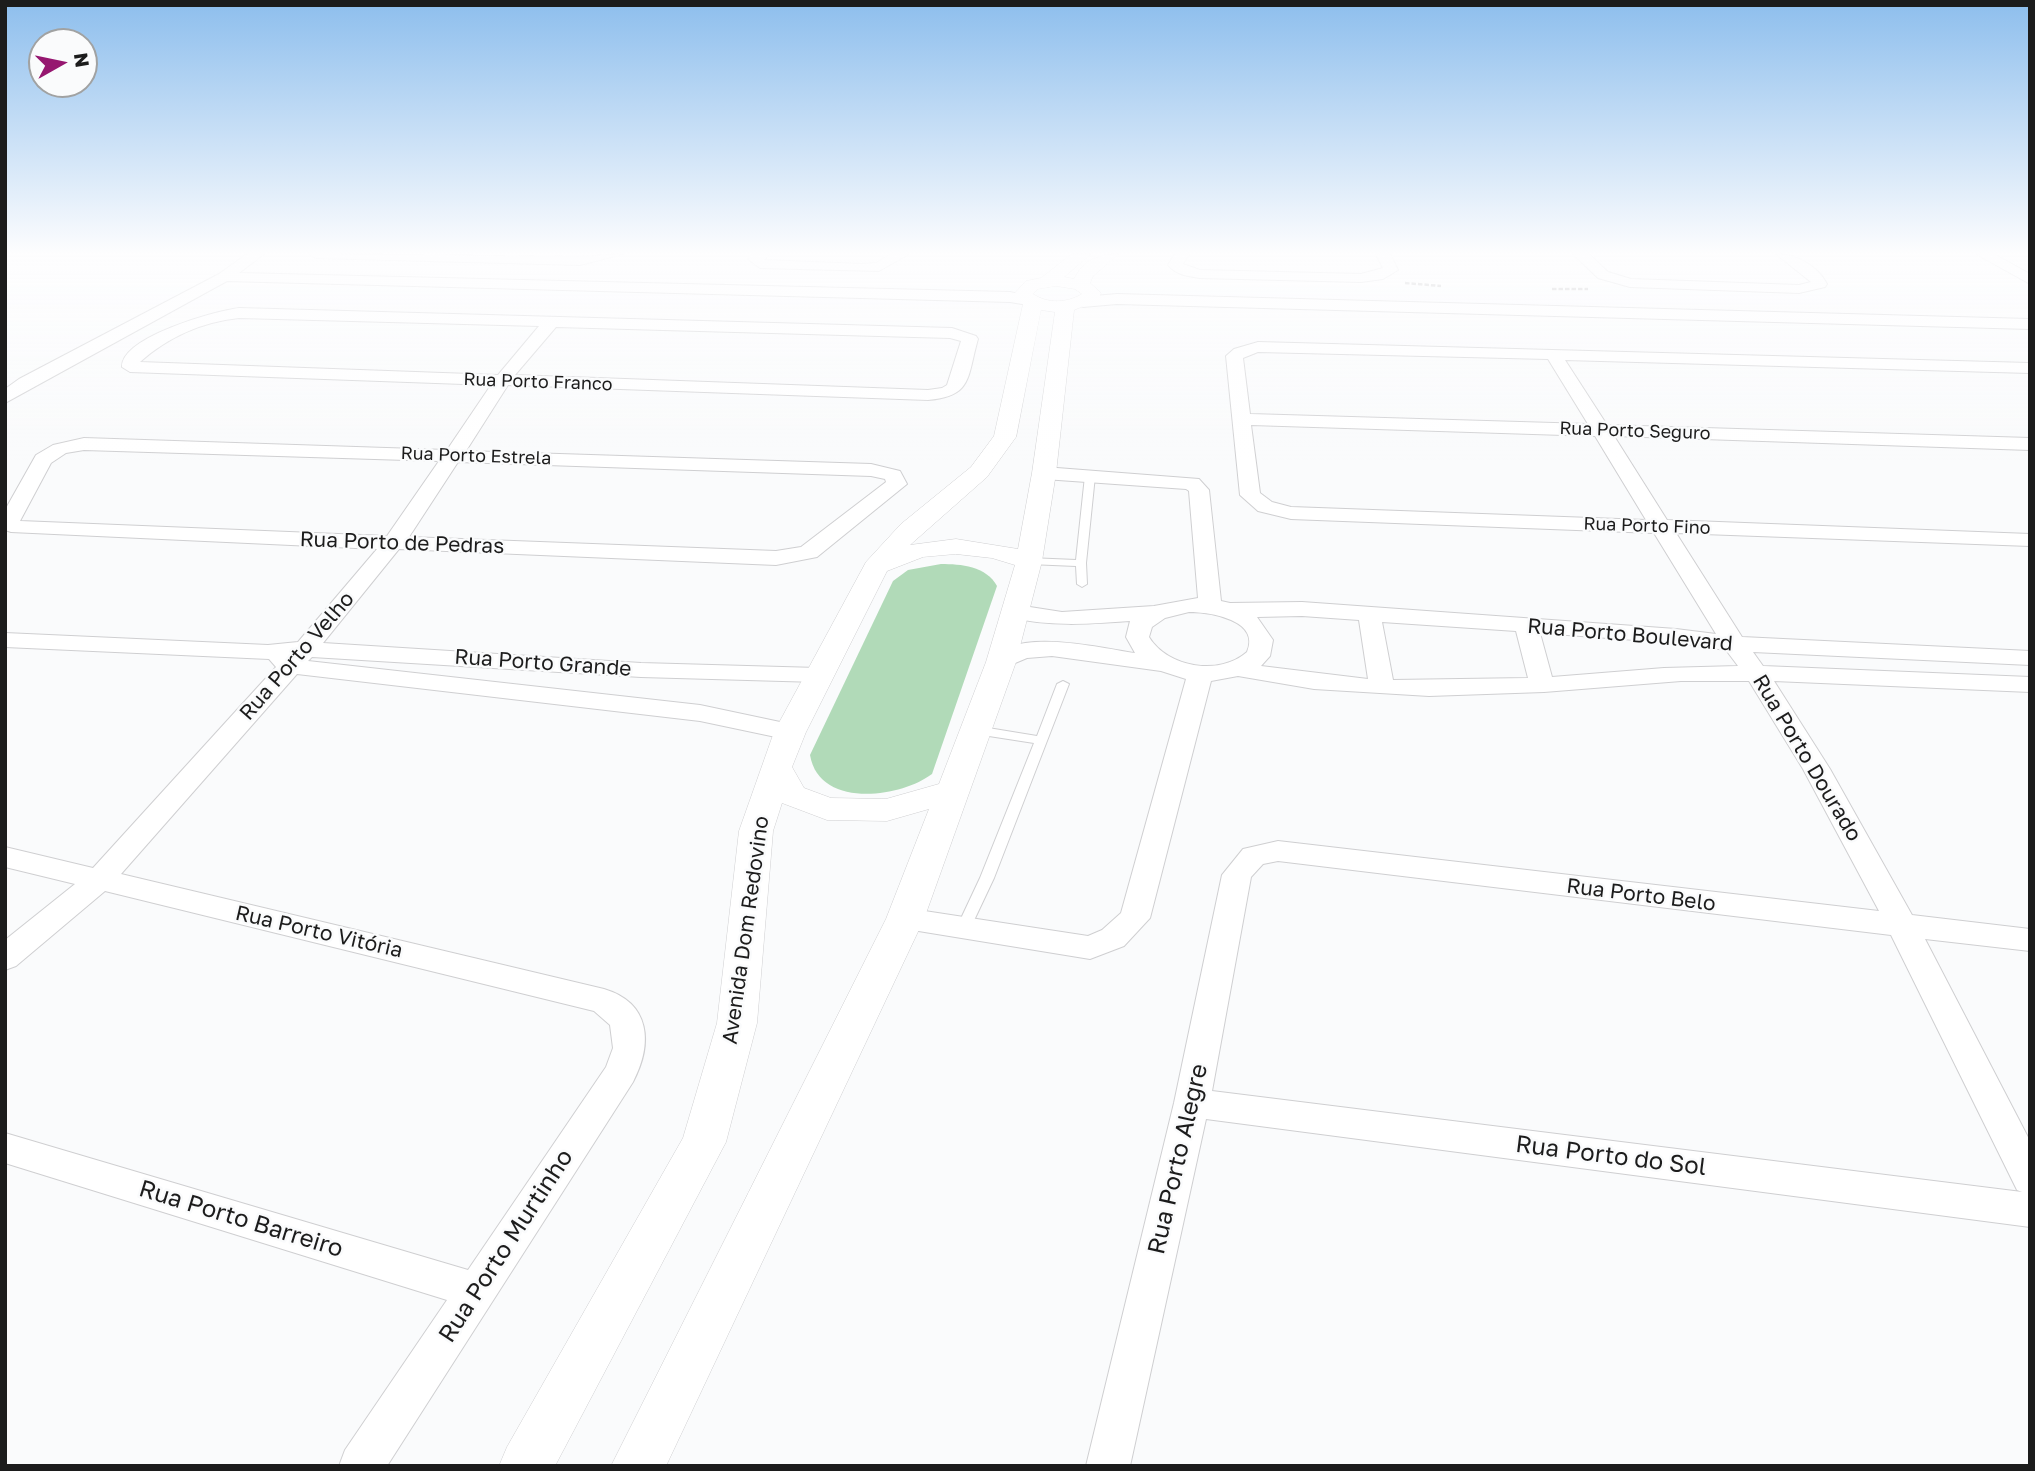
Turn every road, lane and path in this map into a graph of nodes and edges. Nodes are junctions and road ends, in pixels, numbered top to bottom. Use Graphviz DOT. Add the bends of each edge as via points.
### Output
graph roads {
  1 [pos="551,322"];
  2 [pos="137,323"];
  3 [pos="193,323"];
  4 [pos="570,323"];
  5 [pos="1029,323"];
  6 [pos="1063,323"];
  7 [pos="1981,323"];
  8 [pos="2030,324"];
  9 [pos="1553,354"];
  10 [pos="2028,369"];
  11 [pos="502,381"];
  12 [pos="5,398"];
  13 [pos="1241,419"];
  14 [pos="1600,429"];
  15 [pos="2030,444"];
  16 [pos="60,449"];
  17 [pos="454,454"];
  18 [pos="1044,473"];
  19 [pos="1090,475"];
  20 [pos="8,524"];
  21 [pos="1661,527"];
  22 [pos="2030,540"];
  23 [pos="393,543"];
  24 [pos="797,556"];
  25 [pos="1029,561"];
  26 [pos="1081,563"];
  27 [pos="875,568"];
  28 [pos="1082,584"];
  29 [pos="1220,608"];
  30 [pos="1017,612"];
  31 [pos="1153,613"];
  32 [pos="1369,613"];
  33 [pos="1526,626"];
  34 [pos="5,640"];
  35 [pos="1734,644"];
  36 [pos="298,657"];
  37 [pos="2030,658"];
  38 [pos="1001,662"];
  39 [pos="1161,664"];
  40 [pos="1239,668"];
  41 [pos="642,670"];
  42 [pos="1200,674"];
  43 [pos="1758,674"];
  44 [pos="818,675"];
  45 [pos="1063,684"];
  46 [pos="1542,685"];
  47 [pos="2030,685"];
  48 [pos="1382,687"];
  49 [pos="603,703"];
  50 [pos="975,730"];
  51 [pos="1041,740"];
  52 [pos="783,749"];
  53 [pos="950,792"];
  54 [pos="1252,856"];
  55 [pos="5,857"];
  56 [pos="99,880"];
  57 [pos="905,919"];
  58 [pos="964,927"];
  59 [pos="1904,927"];
  60 [pos="2030,940"];
  61 [pos="5,958"];
  62 [pos="626,1020"];
  63 [pos="1192,1102"];
  64 [pos="5,1148"];
  65 [pos="2030,1179"];
  66 [pos="2030,1210"];
  67 [pos="477,1291"];
  68 [pos="361,1466"];
  69 [pos="526,1466"];
  70 [pos="638,1466"];
  71 [pos="1108,1466"];
  1 -- 11 [label="street, Rua Porto Velho"];
  2 -- 12 [label="street" via="24,383"];
  3 -- 11 [label="street, Rua Porto Franco" via="137,354 130,367"];
  4 -- 11 [label="street, Rua Porto Franco" via="970,339 955,387 928,395"];
  5 -- 27 [label="street, Avenida Dom Redovino" via="1005,437 979,471 910,529"];
  6 -- 18 [label="street"];
  7 -- 8 [label="street"];
  9 -- 10 [label="street"];
  9 -- 13 [label="street" via="1248,349 1234,356"];
  9 -- 14 [label="street, Rua Porto Dourado"];
  11 -- 17 [label="street, Rua Porto Velho"];
  13 -- 14 [label="street, Rua Porto Seguro"];
  13 -- 21 [label="street, Rua Porto Fino" via="1250,495 1265,507 1291,513"];
  14 -- 15 [label="street, Rua Porto Seguro"];
  14 -- 21 [label="street, Rua Porto Dourado"];
  16 -- 17 [label="street, Rua Porto Estrela" via="84,444"];
  16 -- 20 [label="street" via="43,459"];
  17 -- 23 [label="street, Rua Porto Velho"];
  17 -- 24 [label="street, Rua Porto Estrela" via="872,470 893,475 897,484 828,539"];
  18 -- 19 [label="street"];
  18 -- 25 [label="street"];
  19 -- 26 [label="lane"];
  19 -- 29 [label="street" via="1192,482 1199,491"];
  20 -- 23 [label="street, Rua Porto de Pedras"];
  21 -- 22 [label="street, Rua Porto Fino"];
  21 -- 35 [label="street, Rua Porto Dourado"];
  23 -- 24 [label="street, Rua Porto de Pedras"];
  23 -- 36 [label="street, Rua Porto Velho"];
  25 -- 26 [label="lane"];
  25 -- 27 [label="street" via="973,547 943,546 916,549"];
  25 -- 30 [label="street"];
  26 -- 28 [label="lane"];
  27 -- 44 [label="street, Avenida Dom Redovino"];
  29 -- 31 [label="street, Rua Porto Boulevard" via="1169,607"];
  29 -- 32 [label="street, Rua Porto Boulevard"];
  29 -- 40 [label="street" via="1247,619 1263,641 1253,661"];
  30 -- 31 [label="street, Rua Porto Boulevard" via="1062,618"];
  30 -- 38 [label="street"];
  31 -- 39 [label="street" via="1141,622 1136,634 1147,655"];
  32 -- 33 [label="street, Rua Porto Boulevard"];
  32 -- 48 [label="street"];
  33 -- 35 [label="street, Rua Porto Boulevard"];
  33 -- 46 [label="street"];
  34 -- 36 [label="street, Rua Porto Grande"];
  35 -- 37 [label="street, Rua Porto Boulevard"];
  35 -- 43 [label="street, Rua Porto Dourado"];
  36 -- 41 [label="street, Rua Porto Grande"];
  36 -- 49 [label="street, Rua Porto Grande"];
  36 -- 56 [label="street, Rua Porto Velho"];
  38 -- 39 [label="street" via="1022,651 1052,649"];
  38 -- 50 [label="street"];
  39 -- 42 [label="street"];
  40 -- 42 [label="street"];
  40 -- 48 [label="street, Rua Porto Boulevard" via="1290,680"];
  41 -- 44 [label="street, Rua Porto Grande"];
  41 -- 49 [label="street"];
  42 -- 58 [label="street" via="1135,918 1113,938 1090,948"];
  43 -- 46 [label="street, Rua Porto Boulevard" via="1680,674"];
  43 -- 47 [label="street, Rua Porto Boulevard"];
  43 -- 59 [label="street, Rua Porto Dourado"];
  44 -- 52 [label="street, Avenida Dom Redovino"];
  45 -- 51 [label="lane"];
  46 -- 48 [label="street, Rua Porto Boulevard"];
  49 -- 52 [label="street, Rua Porto Grande" via="700,713"];
  50 -- 51 [label="lane"];
  50 -- 53 [label="street"];
  51 -- 58 [label="lane"];
  52 -- 53 [label="street" via="792,795 827,809 887,810"];
  52 -- 69 [label="street, Avenida Dom Redovino" via="756,831 737,1023 704,1142"];
  53 -- 57 [label="street"];
  54 -- 59 [label="street, Rua Porto Belo" via="1278,850"];
  54 -- 63 [label="street, Rua Porto Alegre" via="1237,875"];
  55 -- 56 [label="street, Rua Porto Vitória"];
  56 -- 61 [label="street, Rua Porto Velho"];
  56 -- 62 [label="street, Rua Porto Vitória" via="604,1000"];
  57 -- 58 [label="street"];
  57 -- 70 [label="street"];
  59 -- 60 [label="street, Rua Porto Belo"];
  59 -- 65 [label="street, Rua Porto Dourado"];
  62 -- 67 [label="street, Rua Porto Murtinho" via="630,1048 621,1072"];
  63 -- 66 [label="street, Rua Porto do Sol"];
  63 -- 71 [label="street, Rua Porto Alegre"];
  64 -- 67 [label="street, Rua Porto Barreiro"];
  67 -- 68 [label="street, Rua Porto Murtinho"];
}
